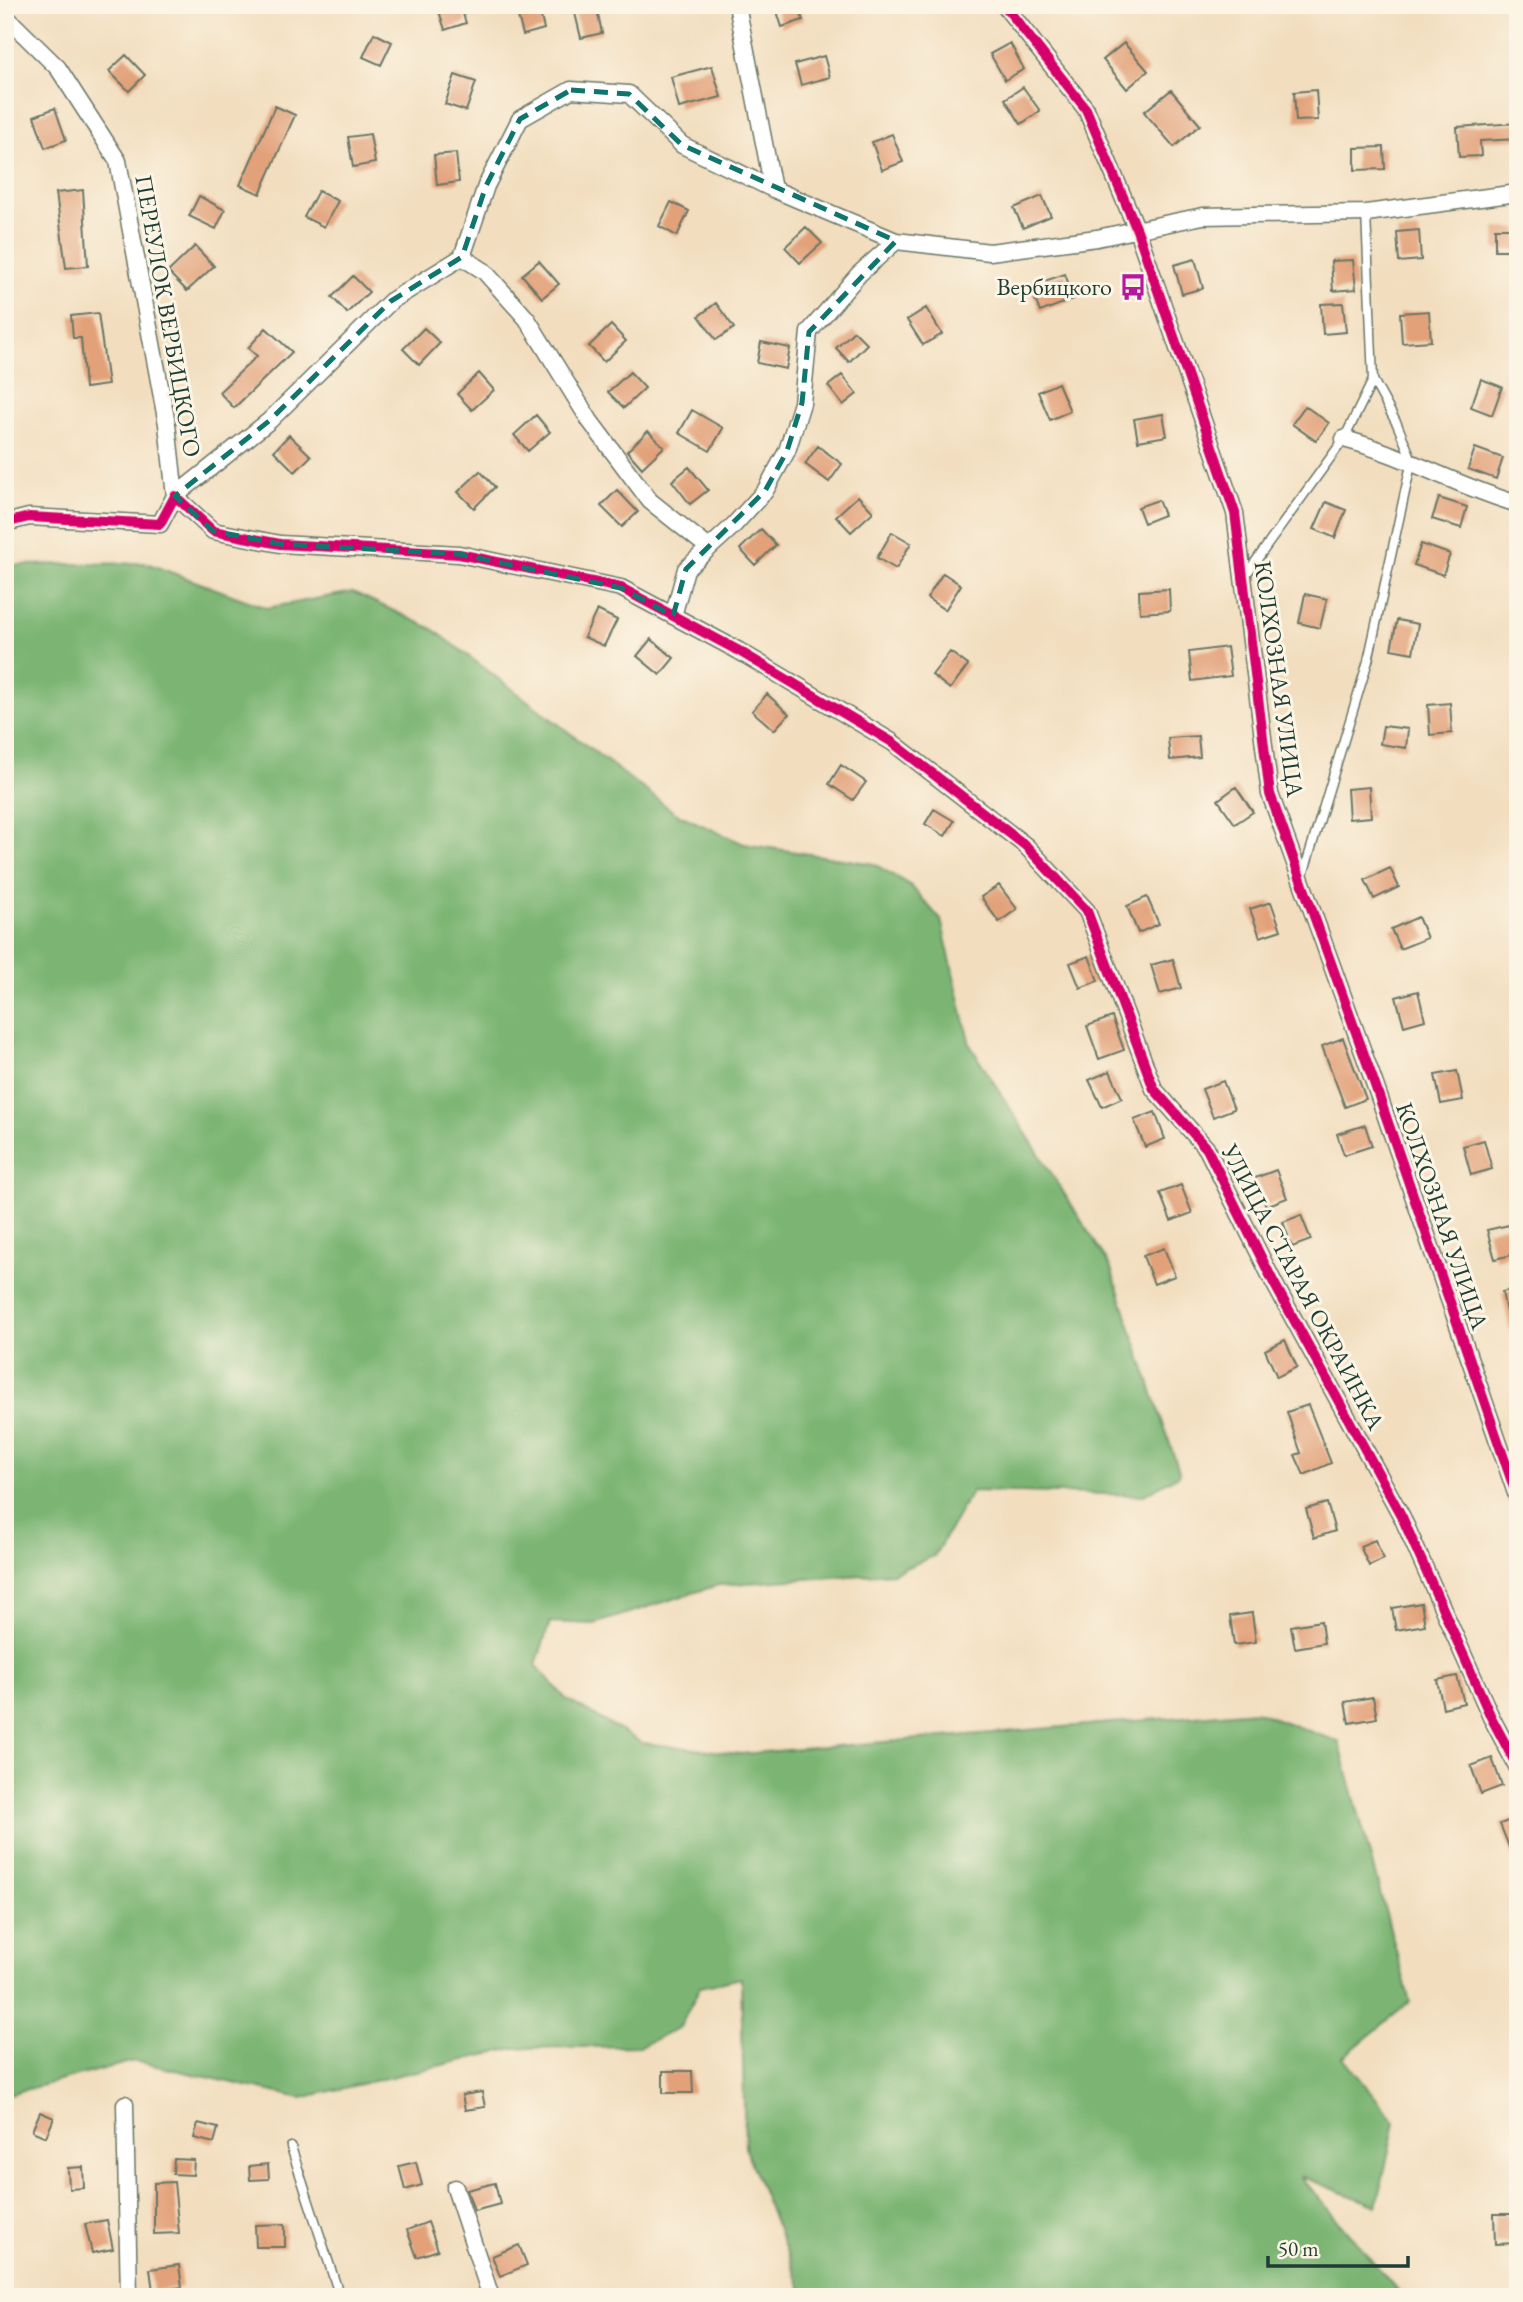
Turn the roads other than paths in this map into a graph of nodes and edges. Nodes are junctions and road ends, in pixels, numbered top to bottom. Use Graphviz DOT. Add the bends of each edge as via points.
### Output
graph roads {
  1 [pos="737,5"];
  2 [pos="1004,5"];
  3 [pos="9,14"];
  4 [pos="773,189"];
  5 [pos="1518,193"];
  6 [pos="1366,213"];
  7 [pos="1137,230"];
  8 [pos="895,242"];
  9 [pos="462,257"];
  10 [pos="1373,380"];
  11 [pos="1344,439"];
  12 [pos="1412,460"];
  13 [pos="175,496"];
  14 [pos="1518,504"];
  15 [pos="5,523"];
  16 [pos="709,548"];
  17 [pos="1243,578"];
  18 [pos="673,616"];
  19 [pos="1301,881"];
  20 [pos="1518,1499"];
  21 [pos="1518,1768"];
  22 [pos="125,2104"];
  23 [pos="292,2147"];
  24 [pos="454,2188"];
  25 [pos="129,2297"];
  26 [pos="340,2297"];
  27 [pos="491,2297"];
  1 -- 4 [label="street"];
  2 -- 7 [label="street, КОЛХОЗНАЯ УЛИЦА" via="1086,109"];
  3 -- 13 [label="street, ПЕРЕУЛОК ВЕРБИЦКОГО" via="58,68 118,161 167,424"];
  4 -- 8 [label="street"];
  4 -- 9 [label="street" via="682,145 629,94 571,90 520,119 486,186"];
  5 -- 6 [label="street"];
  6 -- 7 [label="street" via="1203,216"];
  6 -- 10 [label="lane"];
  7 -- 8 [label="street" via="990,252"];
  7 -- 17 [label="street, КОЛХОЗНАЯ УЛИЦА" via="1235,513"];
  8 -- 16 [label="street" via="859,274 809,332 802,403 787,451 765,491"];
  9 -- 13 [label="street" via="391,302 269,421"];
  9 -- 16 [label="street" via="484,271 527,319 590,421 650,502"];
  10 -- 11 [label="lane"];
  10 -- 12 [label="lane"];
  11 -- 12 [label="street"];
  11 -- 17 [label="lane"];
  12 -- 14 [label="street"];
  12 -- 19 [label="lane" via="1368,661"];
  13 -- 15 [label="street" via="160,524 29,517"];
  13 -- 18 [label="street, УЛИЦА СТАРАЯ ОКРАИНКА" via="213,531 280,544 459,554 621,588"];
  16 -- 18 [label="street" via="686,569"];
  17 -- 19 [label="street, КОЛХОЗНАЯ УЛИЦА" via="1270,794"];
  18 -- 21 [label="street, УЛИЦА СТАРАЯ ОКРАИНКА" via="892,742 1026,846 1087,911 1154,1089 1207,1149 1274,1283 1402,1517"];
  19 -- 20 [label="street, КОЛХОЗНАЯ УЛИЦА"];
  22 -- 25 [label="street"];
  23 -- 26 [label="lane"];
  24 -- 27 [label="street"];
}
